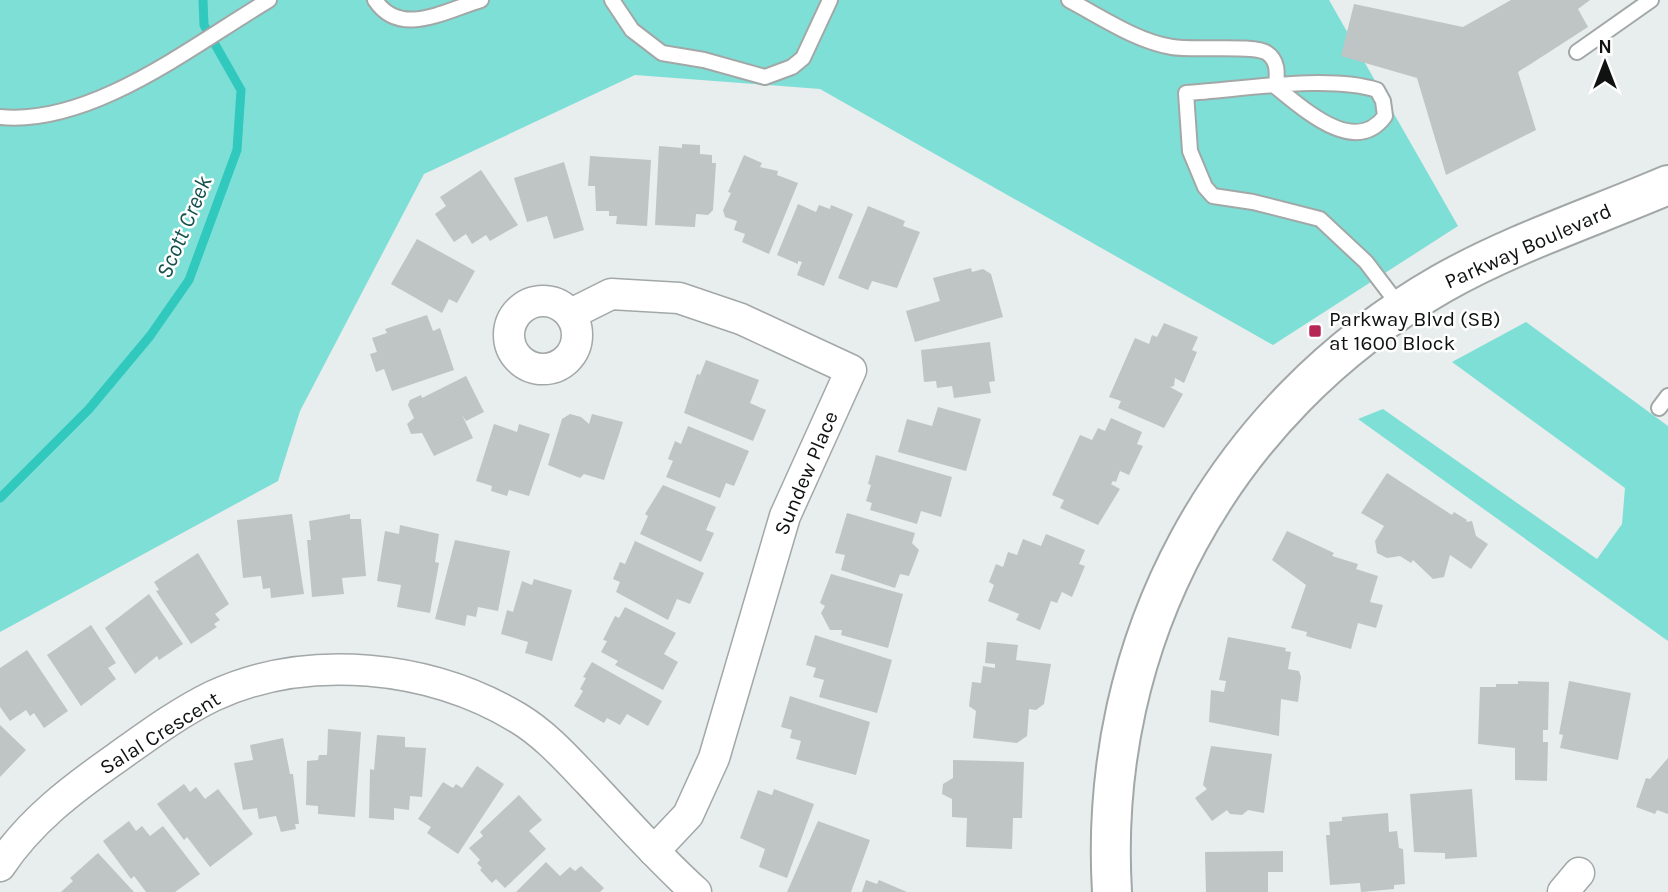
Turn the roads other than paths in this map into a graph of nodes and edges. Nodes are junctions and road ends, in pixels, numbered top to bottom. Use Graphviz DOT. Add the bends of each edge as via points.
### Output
graph roads {
  1 [pos="270,0"];
  2 [pos="375,0"];
  3 [pos="481,0"];
  4 [pos="612,0"];
  5 [pos="830,0"];
  6 [pos="1069,0"];
  7 [pos="1651,0"];
  8 [pos="1577,52"];
  9 [pos="1276,87"];
  10 [pos="0,117"];
  11 [pos="1668,185"];
  12 [pos="1402,309"];
  13 [pos="570,314"];
  14 [pos="654,851"];
  15 [pos="0,866"];
  16 [pos="695,892"];
  17 [pos="1112,892"];
  1 -- 10 [label="lane" via="100,99 25,120"];
  2 -- 3 [label="lane" via="387,16 400,21"];
  4 -- 5 [label="lane" via="632,30 662,53 765,77 803,58"];
  6 -- 9 [label="lane" via="1169,47 1264,50 1275,63"];
  7 -- 8 [label="lane"];
  9 -- 9 [label="lane" via="1361,85 1377,90 1385,116 1377,128 1363,134 1340,130"];
  9 -- 12 [label="lane" via="1186,93 1190,151 1205,187 1223,200 1253,202 1320,219 1366,262"];
  11 -- 12 [label="street, Parkway Boulevard" via="1474,267"];
  12 -- 17 [label="street, Parkway Boulevard" via="1340,354 1276,415 1219,490 1176,564 1138,661 1120,735 1112,793"];
  13 -- 14 [label="street, Sundew Place" via="611,294 679,298 741,319 850,370 785,516 710,768 688,815"];
  14 -- 15 [label="street, Salal Crescent" via="559,751 519,719 462,691 428,681 344,670 257,681 211,697 64,796 16,843"];
  14 -- 16 [label="street, Salal Crescent"];
}
